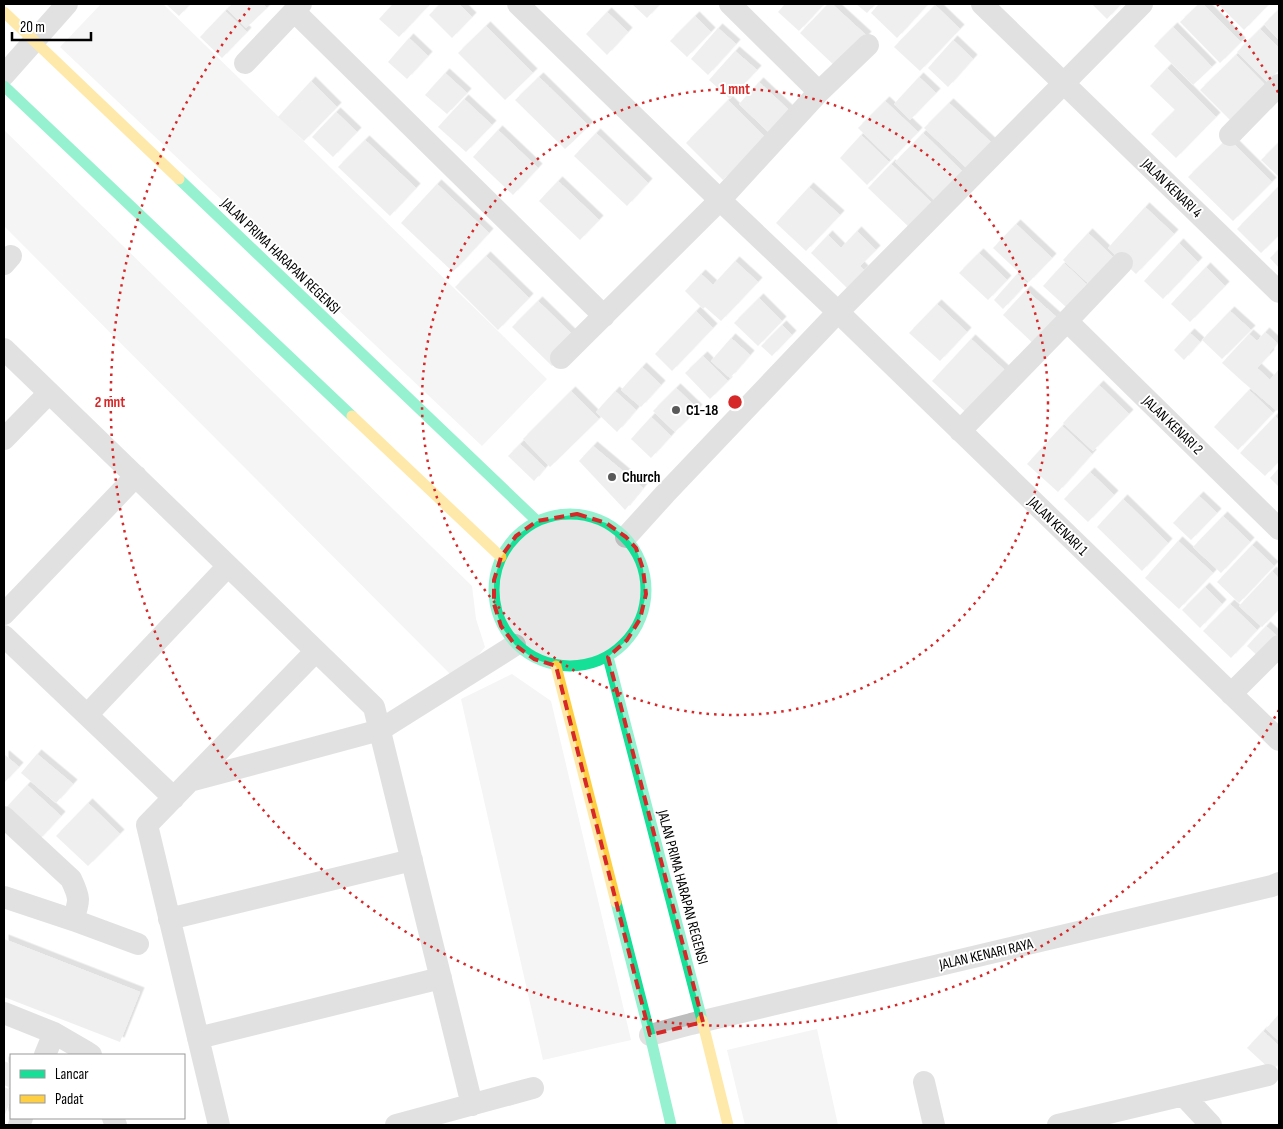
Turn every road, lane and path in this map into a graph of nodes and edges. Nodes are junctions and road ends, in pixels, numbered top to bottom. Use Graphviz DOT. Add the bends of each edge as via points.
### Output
graph roads {
  1 [pos="67,4"];
  2 [pos="518,4"];
  3 [pos="730,4"];
  4 [pos="982,4"];
  5 [pos="1142,4"];
  6 [pos="298,7"];
  7 [pos="4,12"];
  8 [pos="31,44"];
  9 [pos="868,45"];
  10 [pos="245,63"];
  11 [pos="5,78"];
  12 [pos="1064,84"];
  13 [pos="1279,85"];
  14 [pos="820,92"];
  15 [pos="1230,135"];
  16 [pos="720,200"];
  17 [pos="1122,263"];
  18 [pos="1279,292"];
  19 [pos="838,312"];
  20 [pos="604,316"];
  21 [pos="1067,322"];
  22 [pos="4,349"];
  23 [pos="561,358"];
  24 [pos="49,393"];
  25 [pos="960,431"];
  26 [pos="4,439"];
  27 [pos="136,476"];
  28 [pos="537,521"];
  29 [pos="1279,530"];
  30 [pos="626,537"];
  31 [pos="501,557"];
  32 [pos="228,566"];
  33 [pos="4,614"];
  34 [pos="4,636"];
  35 [pos="515,645"];
  36 [pos="1279,646"];
  37 [pos="316,651"];
  38 [pos="608,657"];
  39 [pos="556,666"];
  40 [pos="1231,694"];
  41 [pos="86,715"];
  42 [pos="380,730"];
  43 [pos="1279,740"];
  44 [pos="190,781"];
  45 [pos="174,798"];
  46 [pos="4,817"];
  47 [pos="412,860"];
  48 [pos="1279,883"];
  49 [pos="4,897"];
  50 [pos="169,919"];
  51 [pos="73,920"];
  52 [pos="138,944"];
  53 [pos="441,978"];
  54 [pos="4,1013"];
  55 [pos="697,1023"];
  56 [pos="54,1034"];
  57 [pos="655,1034"];
  58 [pos="198,1038"];
  59 [pos="45,1054"];
  60 [pos="90,1054"];
  61 [pos="1268,1075"];
  62 [pos="924,1082"];
  63 [pos="533,1088"];
  64 [pos="1184,1095"];
  65 [pos="472,1105"];
  66 [pos="1126,1118"];
  67 [pos="219,1125"];
  68 [pos="396,1125"];
  69 [pos="671,1125"];
  70 [pos="728,1125"];
  71 [pos="934,1125"];
  72 [pos="1058,1125"];
  73 [pos="1211,1125"];
  1 -- 8 [label="street"];
  2 -- 16 [label="street, JALAN KENARI 1"];
  3 -- 14 [label="street"];
  4 -- 12 [label="street, JALAN KENARI 4"];
  5 -- 12 [label="street"];
  6 -- 10 [label="street"];
  6 -- 20 [label="street"];
  7 -- 8 [label="street, JALAN PRIMA HARAPAN REGENSI"];
  8 -- 11 [label="street"];
  8 -- 28 [label="street, JALAN PRIMA HARAPAN REGENSI"];
  9 -- 14 [label="street"];
  11 -- 31 [label="street"];
  12 -- 18 [label="street, JALAN KENARI 4"];
  12 -- 19 [label="street"];
  13 -- 15 [label="street"];
  14 -- 16 [label="street"];
  16 -- 19 [label="street, JALAN KENARI 1"];
  16 -- 20 [label="street"];
  17 -- 21 [label="street"];
  19 -- 25 [label="street, JALAN KENARI 1"];
  19 -- 30 [label="street"];
  20 -- 23 [label="street"];
  21 -- 25 [label="street"];
  21 -- 29 [label="street, JALAN KENARI 2"];
  22 -- 24 [label="street"];
  24 -- 26 [label="street"];
  24 -- 27 [label="street"];
  25 -- 40 [label="street, JALAN KENARI 1"];
  27 -- 32 [label="street"];
  27 -- 33 [label="street"];
  28 -- 30 [label="street" via="577,514 606,523"];
  28 -- 31 [label="street" via="516,536"];
  30 -- 38 [label="street" via="636,548 641,562 646,594 640,619 632,633"];
  31 -- 35 [label="street" via="494,580 494,604 501,626"];
  32 -- 37 [label="street"];
  32 -- 41 [label="street"];
  34 -- 41 [label="street"];
  35 -- 39 [label="street" via="534,659"];
  35 -- 42 [label="street"];
  36 -- 40 [label="street"];
  37 -- 42 [label="street" via="374,707"];
  37 -- 44 [label="street"];
  38 -- 39 [label="street" via="583,666"];
  38 -- 55 [label="street, JALAN PRIMA HARAPAN REGENSI"];
  39 -- 57 [label="street"];
  40 -- 43 [label="street, JALAN KENARI 1"];
  41 -- 45 [label="street"];
  42 -- 44 [label="street"];
  42 -- 47 [label="street"];
  44 -- 45 [label="street"];
  45 -- 50 [label="street" via="147,825"];
  46 -- 51 [label="street" via="71,879 79,903"];
  47 -- 50 [label="street"];
  47 -- 53 [label="street"];
  48 -- 55 [label="street, JALAN KENARI RAYA"];
  49 -- 51 [label="street"];
  50 -- 58 [label="street"];
  51 -- 52 [label="street"];
  53 -- 58 [label="street"];
  53 -- 65 [label="street"];
  54 -- 56 [label="street"];
  55 -- 57 [label="street, JALAN KENARI RAYA"];
  55 -- 70 [label="street, JALAN PRIMA HARAPAN REGENSI"];
  56 -- 59 [label="street"];
  56 -- 60 [label="street"];
  57 -- 69 [label="street"];
  58 -- 67 [label="street"];
  61 -- 64 [label="street"];
  62 -- 71 [label="street"];
  63 -- 65 [label="street"];
  64 -- 66 [label="street"];
  64 -- 73 [label="street"];
  65 -- 68 [label="street"];
  66 -- 72 [label="street"];
}
